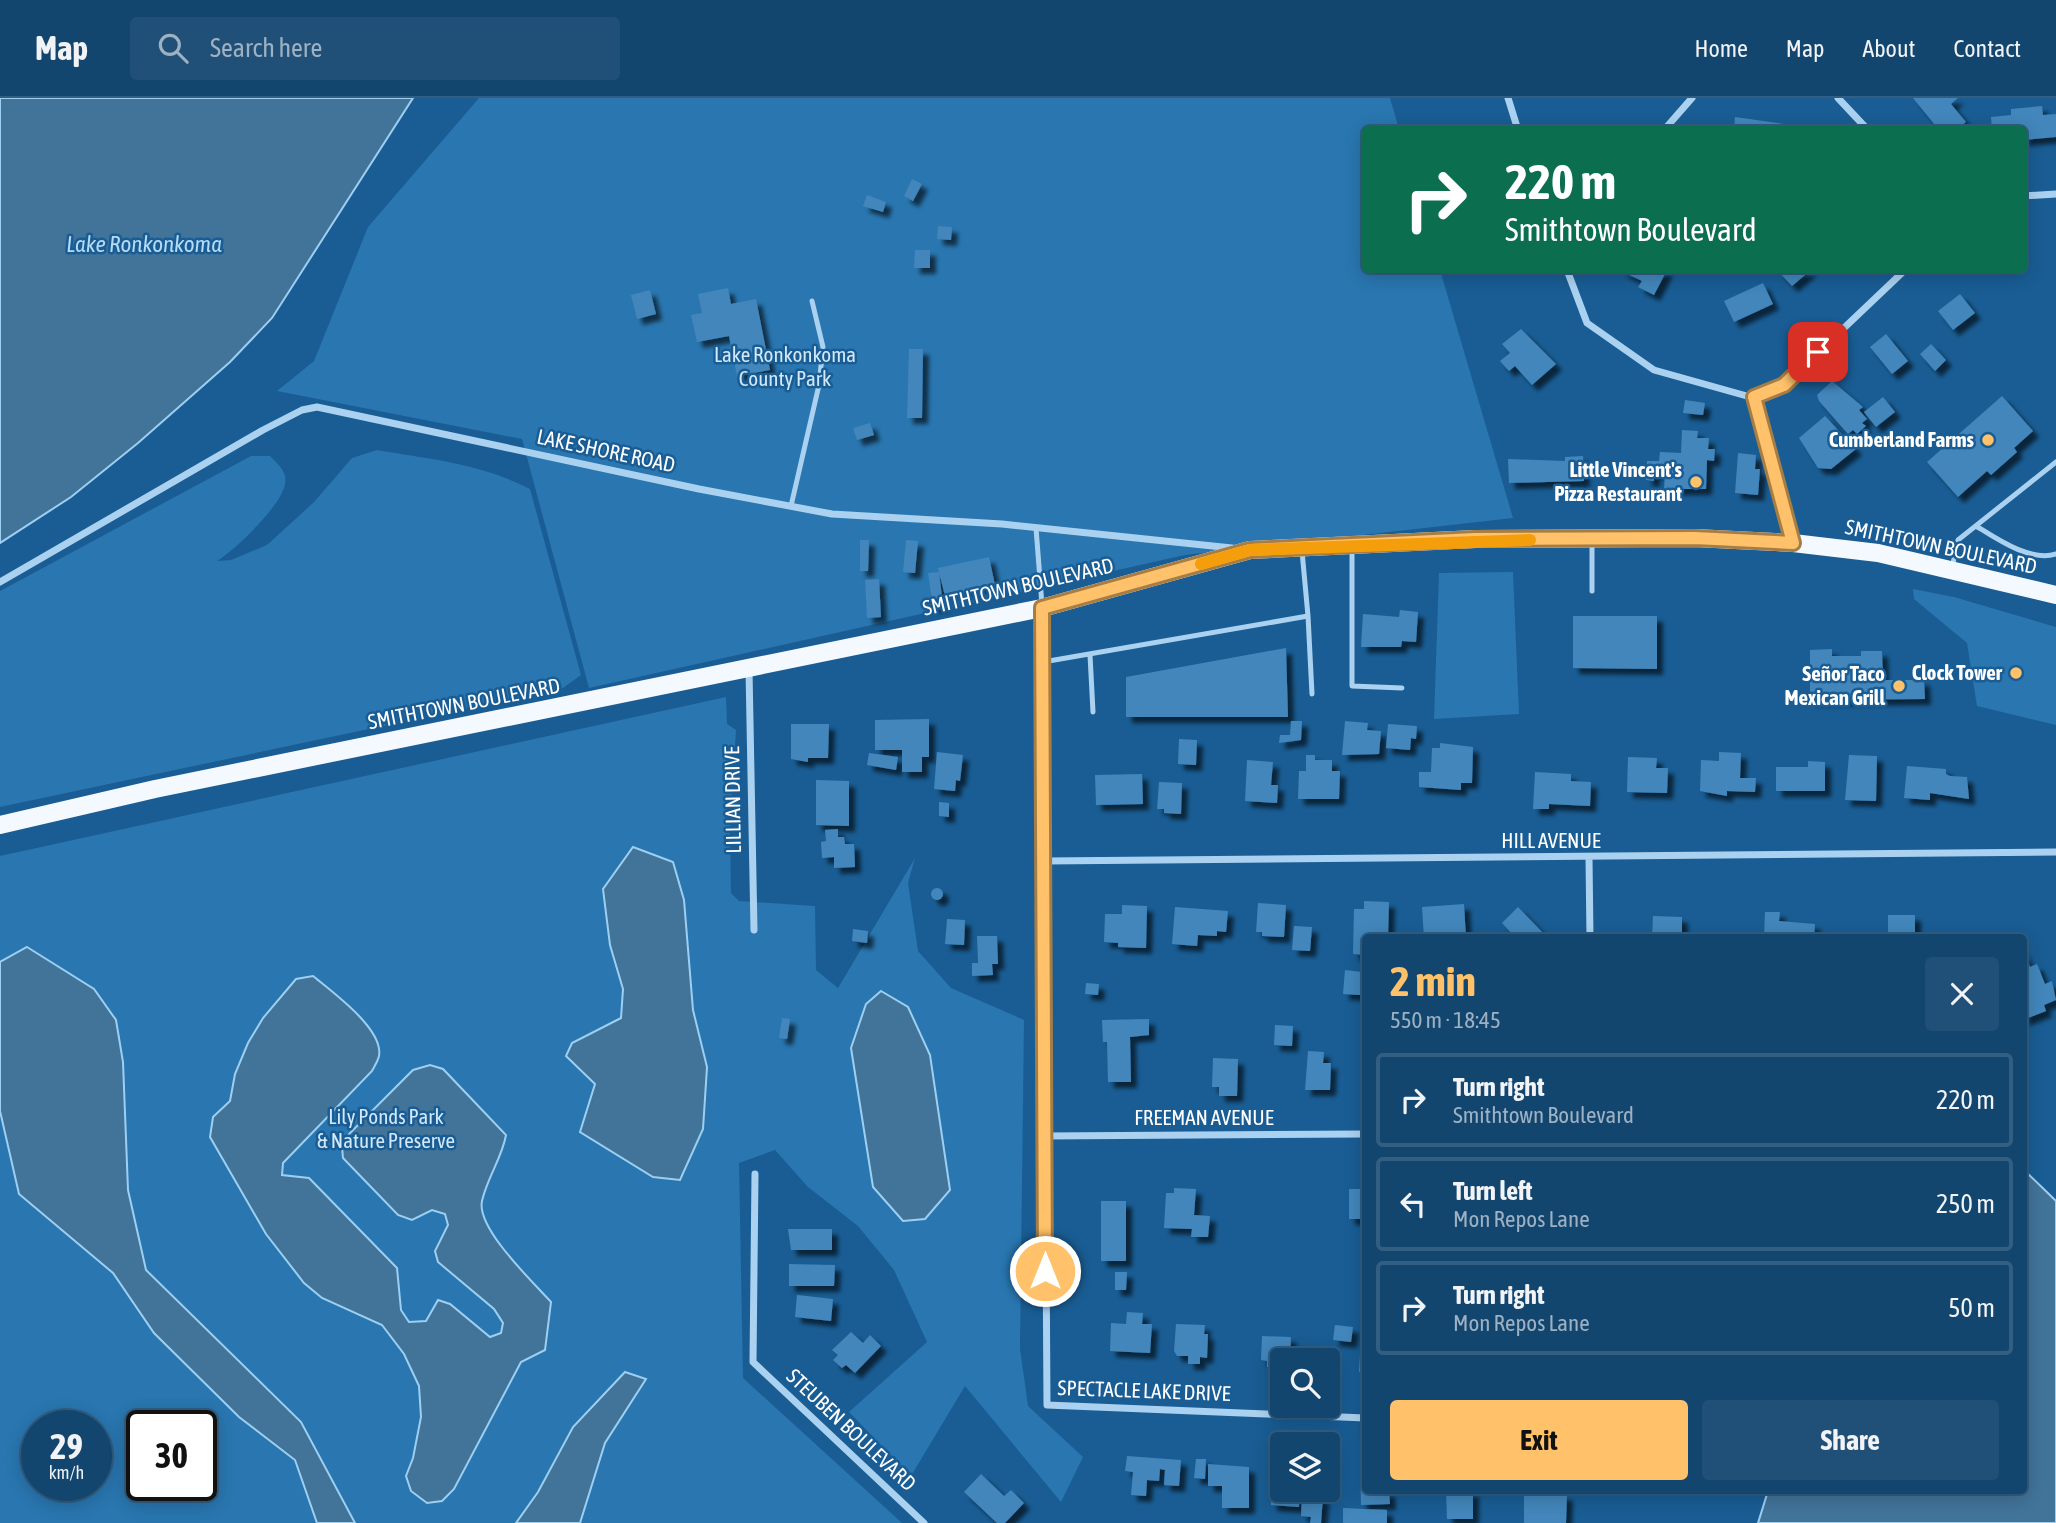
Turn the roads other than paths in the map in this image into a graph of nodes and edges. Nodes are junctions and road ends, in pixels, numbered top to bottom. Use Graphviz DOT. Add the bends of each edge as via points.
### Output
graph roads {
  1 [pos="1507,98"];
  2 [pos="1692,98"];
  3 [pos="1838,98"];
  4 [pos="1517,126"];
  5 [pos="1668,126"];
  6 [pos="1864,126"];
  7 [pos="2056,194"];
  8 [pos="2027,196"];
  9 [pos="1568,273"];
  10 [pos="1902,273"];
  11 [pos="812,301"];
  12 [pos="1754,397"];
  13 [pos="2056,462"];
  14 [pos="791,506"];
  15 [pos="1976,526"];
  16 [pos="1036,528"];
  17 [pos="1592,540"];
  18 [pos="1793,543"];
  19 [pos="1352,545"];
  20 [pos="1302,548"];
  21 [pos="1250,550"];
  22 [pos="2056,554"];
  23 [pos="1952,571"];
  24 [pos="0,582"];
  25 [pos="1592,591"];
  26 [pos="2056,594"];
  27 [pos="1042,608"];
  28 [pos="1308,616"];
  29 [pos="1090,655"];
  30 [pos="1043,662"];
  31 [pos="749,670"];
  32 [pos="1402,688"];
  33 [pos="1312,694"];
  34 [pos="1093,712"];
  35 [pos="0,825"];
  36 [pos="2056,852"];
  37 [pos="1589,858"];
  38 [pos="1045,861"];
  39 [pos="754,930"];
  40 [pos="1590,934"];
  41 [pos="1362,1134"];
  42 [pos="1044,1136"];
  43 [pos="755,1174"];
  44 [pos="1362,1418"];
  45 [pos="924,1523"];
  1 -- 4 [label="street"];
  2 -- 5 [label="street"];
  3 -- 6 [label="street"];
  7 -- 8 [label="street"];
  9 -- 12 [label="street" via="1587,323 1654,370"];
  10 -- 12 [label="street" via="1784,385"];
  11 -- 14 [label="lane" via="823,347"];
  12 -- 18 [label="street"];
  13 -- 15 [label="lane"];
  14 -- 16 [label="street, LAKE SHORE ROAD" via="832,514"];
  14 -- 24 [label="street, LAKE SHORE ROAD" via="317,407 263,430"];
  15 -- 22 [label="lane" via="2024,551"];
  15 -- 23 [label="lane" via="1958,540"];
  16 -- 21 [label="street, LAKE SHORE ROAD"];
  16 -- 27 [label="lane"];
  17 -- 18 [label="main road, SMITHTOWN BOULEVARD" via="1695,538"];
  17 -- 19 [label="main road, SMITHTOWN BOULEVARD"];
  17 -- 25 [label="lane"];
  18 -- 23 [label="main road, SMITHTOWN BOULEVARD" via="1878,553"];
  19 -- 20 [label="main road, SMITHTOWN BOULEVARD"];
  19 -- 32 [label="lane" via="1352,686"];
  20 -- 21 [label="main road, SMITHTOWN BOULEVARD"];
  20 -- 28 [label="lane"];
  21 -- 27 [label="main road, SMITHTOWN BOULEVARD"];
  23 -- 26 [label="main road, SMITHTOWN BOULEVARD"];
  27 -- 30 [label="street, SPECTACLE LAKE DRIVE"];
  27 -- 31 [label="main road, SMITHTOWN BOULEVARD"];
  28 -- 29 [label="lane"];
  28 -- 33 [label="lane"];
  29 -- 30 [label="lane"];
  29 -- 34 [label="lane"];
  30 -- 38 [label="street, SPECTACLE LAKE DRIVE"];
  31 -- 35 [label="main road, SMITHTOWN BOULEVARD" via="155,789"];
  31 -- 39 [label="street, LILLIAN DRIVE"];
  36 -- 37 [label="street, HILL AVENUE"];
  37 -- 38 [label="street, HILL AVENUE"];
  37 -- 40 [label="street"];
  38 -- 42 [label="street, SPECTACLE LAKE DRIVE"];
  41 -- 42 [label="street, FREEMAN AVENUE"];
  42 -- 44 [label="street, SPECTACLE LAKE DRIVE" via="1047,1405"];
  43 -- 45 [label="street, STEUBEN BOULEVARD" via="753,1362"];
}
